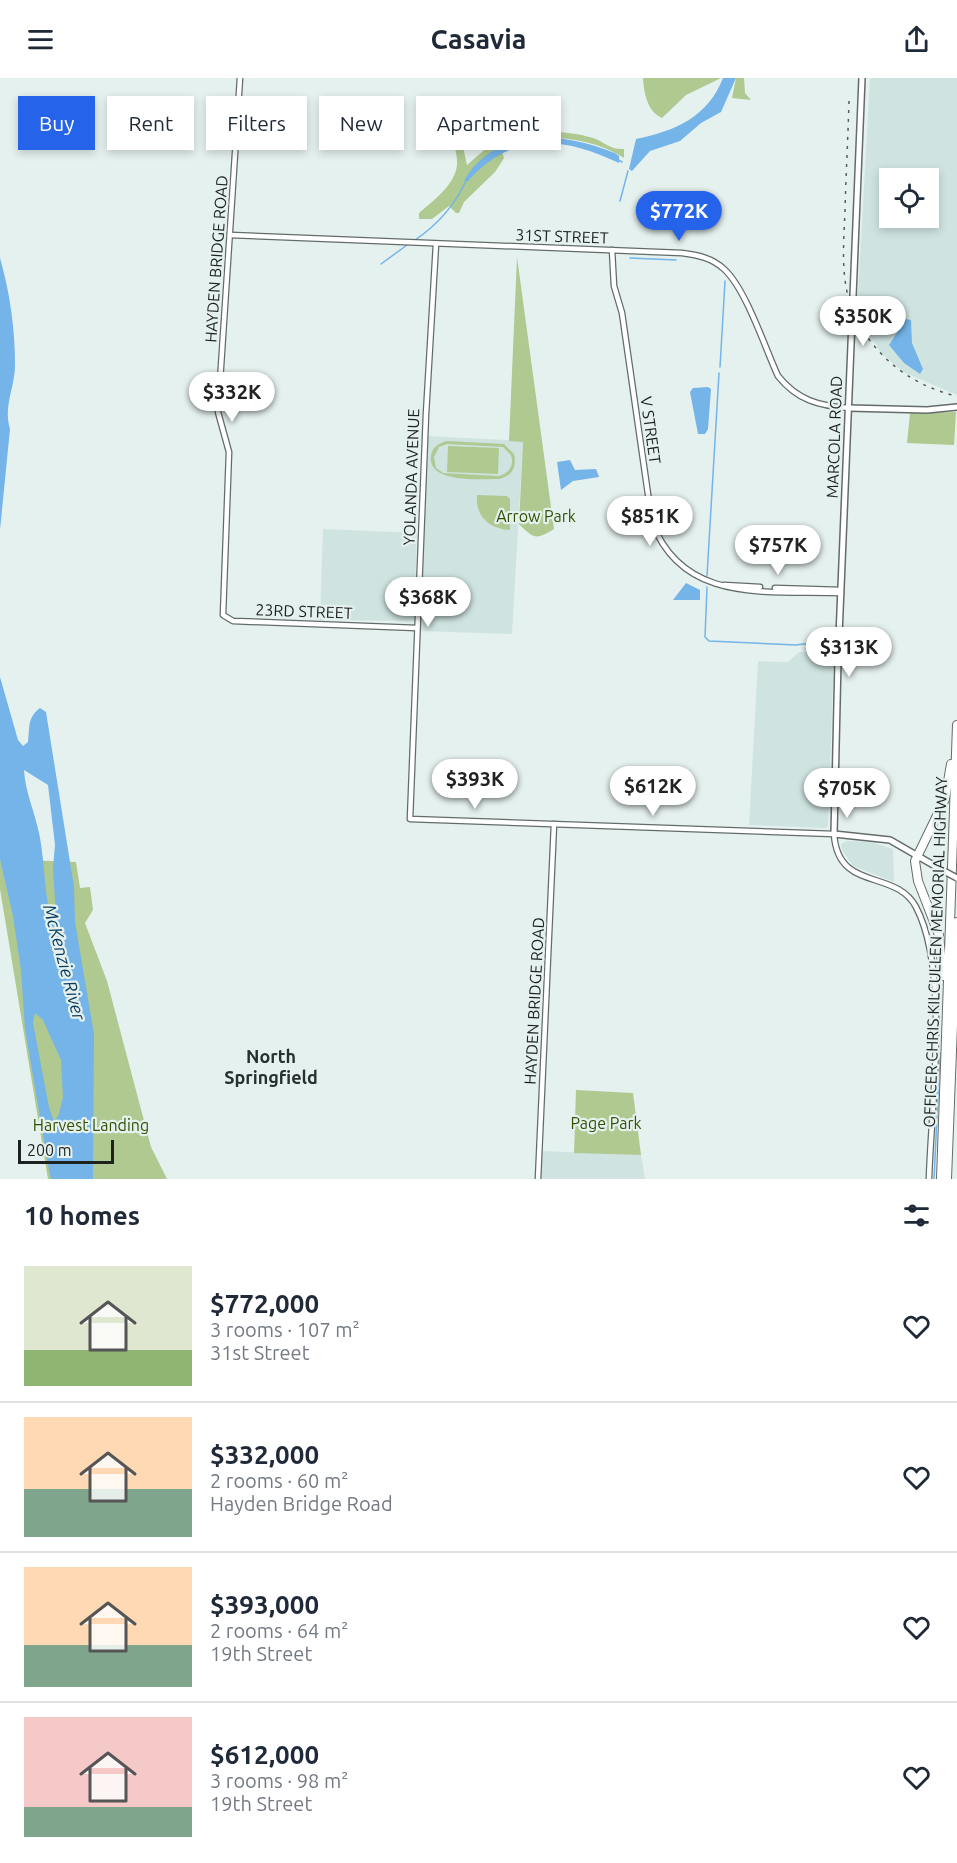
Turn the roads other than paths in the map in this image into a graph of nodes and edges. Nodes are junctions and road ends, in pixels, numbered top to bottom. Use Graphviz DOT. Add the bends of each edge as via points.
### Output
graph roads {
  1 [pos="240,78"];
  2 [pos="862,78"];
  3 [pos="230,235"];
  4 [pos="436,244"];
  5 [pos="612,250"];
  6 [pos="957,407"];
  7 [pos="849,408"];
  8 [pos="841,591"];
  9 [pos="226,618"];
  10 [pos="417,627"];
  11 [pos="957,717"];
  12 [pos="957,725"];
  13 [pos="554,824"];
  14 [pos="834,834"];
  15 [pos="916,854"];
  16 [pos="957,878"];
  17 [pos="957,922"];
  18 [pos="957,1008"];
  19 [pos="950,1020"];
  20 [pos="538,1179"];
  21 [pos="929,1179"];
  22 [pos="941,1179"];
  23 [pos="947,1179"];
  1 -- 3 [label="street, HAYDEN BRIDGE ROAD"];
  2 -- 7 [label="main road, MARCOLA ROAD"];
  3 -- 4 [label="street, 31ST STREET"];
  3 -- 9 [label="street, HAYDEN BRIDGE ROAD" via="218,412 228,444 222,610"];
  4 -- 5 [label="street, 31ST STREET"];
  4 -- 10 [label="street, YOLANDA AVENUE"];
  5 -- 7 [label="street, 31ST STREET" via="695,254 722,267 736,283 778,376 789,389 821,406"];
  5 -- 8 [label="street, V STREET" via="614,286 622,314 652,522 662,546 692,575 715,585"];
  6 -- 7 [label="main road"];
  7 -- 8 [label="main road, MARCOLA ROAD"];
  8 -- 14 [label="main road, MARCOLA ROAD"];
  9 -- 10 [label="street, 23RD STREET"];
  10 -- 13 [label="street, YOLANDA AVENUE" via="410,819"];
  11 -- 15 [label="highway" via="945,799"];
  12 -- 19 [label="highway, OFFICER CHRIS KILCULLEN MEMORIAL HIGHWAY"];
  13 -- 14 [label="street"];
  13 -- 20 [label="street, HAYDEN BRIDGE ROAD"];
  14 -- 15 [label="main road" via="879,837"];
  14 -- 21 [label="street" via="845,864 858,875 904,893 915,906 925,932 936,1002"];
  15 -- 16 [label="main road, bridge"];
  15 -- 19 [label="highway" via="918,881 939,935"];
  17 -- 19 [label="highway, OFFICER CHRIS KILCULLEN MEMORIAL HIGHWAY"];
  18 -- 19 [label="highway"];
  19 -- 22 [label="highway, OFFICER CHRIS KILCULLEN MEMORIAL HIGHWAY"];
  19 -- 23 [label="highway, OFFICER CHRIS KILCULLEN MEMORIAL HIGHWAY"];
}
